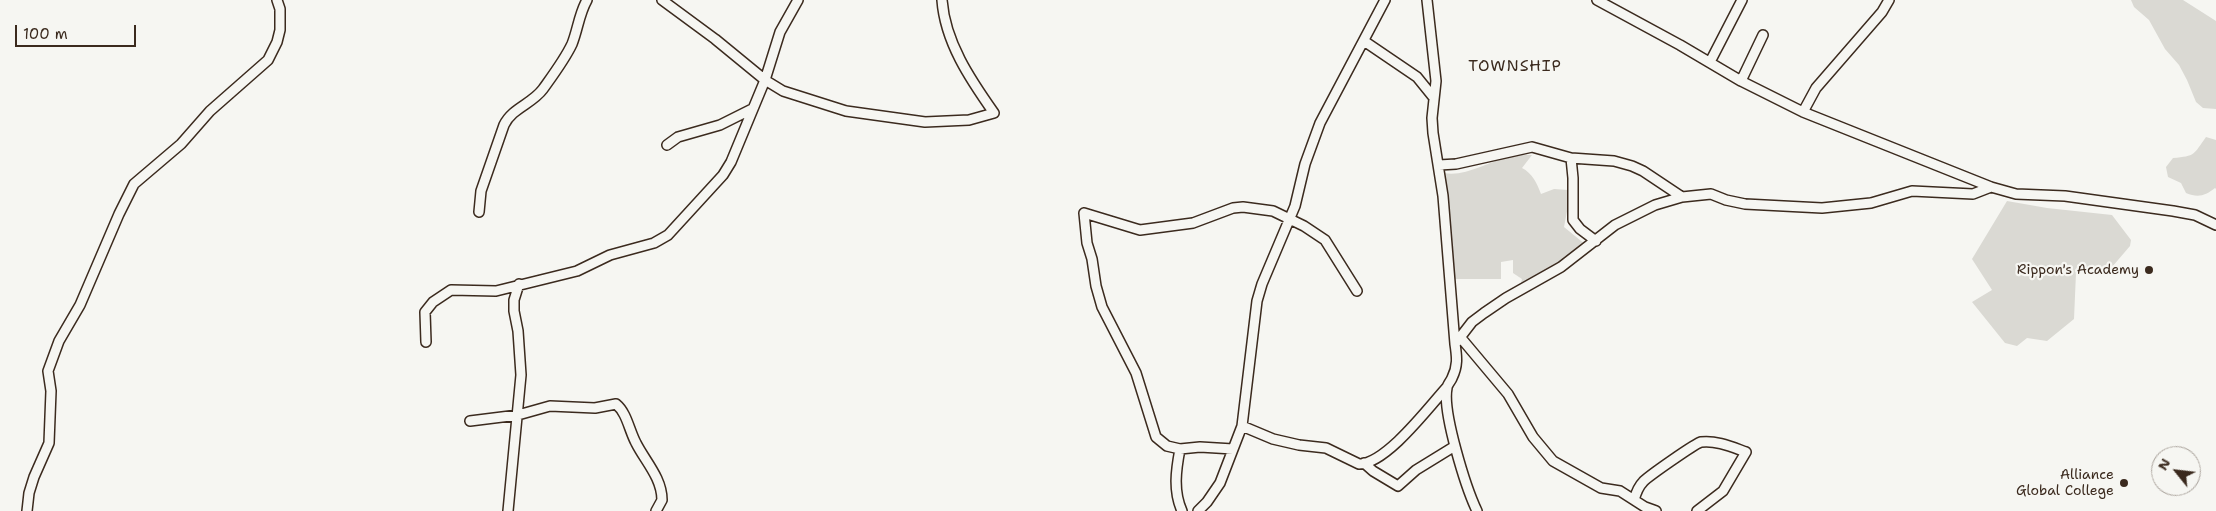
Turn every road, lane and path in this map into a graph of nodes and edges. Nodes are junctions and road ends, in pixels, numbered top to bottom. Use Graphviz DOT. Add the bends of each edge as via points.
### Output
graph roads {
  1 [pos="277,0"];
  2 [pos="587,0"];
  3 [pos="662,0"];
  4 [pos="798,0"];
  5 [pos="942,0"];
  6 [pos="1385,0"];
  7 [pos="1426,0"];
  8 [pos="1597,0"];
  9 [pos="1742,0"];
  10 [pos="1889,0"];
  11 [pos="1763,35"];
  12 [pos="1364,41"];
  13 [pos="1710,62"];
  14 [pos="765,80"];
  15 [pos="1741,81"];
  16 [pos="1434,98"];
  17 [pos="752,109"];
  18 [pos="1803,112"];
  19 [pos="666,145"];
  20 [pos="1570,158"];
  21 [pos="1439,164"];
  22 [pos="1991,187"];
  23 [pos="1682,197"];
  24 [pos="479,212"];
  25 [pos="1290,218"];
  26 [pos="2216,225"];
  27 [pos="1596,241"];
  28 [pos="519,284"];
  29 [pos="1357,291"];
  30 [pos="1458,341"];
  31 [pos="426,342"];
  32 [pos="1447,387"];
  33 [pos="518,415"];
  34 [pos="470,421"];
  35 [pos="1242,426"];
  36 [pos="1455,446"];
  37 [pos="1180,449"];
  38 [pos="1233,449"];
  39 [pos="1364,463"];
  40 [pos="1634,500"];
  41 [pos="27,511"];
  42 [pos="508,511"];
  43 [pos="656,511"];
  44 [pos="1182,511"];
  45 [pos="1198,511"];
  46 [pos="1477,511"];
  47 [pos="1656,511"];
  48 [pos="1697,511"];
  1 -- 41 [label="street" via="280,30 268,60 210,111 181,144 134,184 118,214 80,305 59,340 48,371 51,391 49,443 32,485"];
  2 -- 24 [label="street" via="571,46 538,96 508,117 504,124 481,191"];
  3 -- 14 [label="street"];
  4 -- 14 [label="street" via="780,32"];
  5 -- 14 [label="street" via="952,42 978,91 994,113 936,123 846,111 783,91"];
  6 -- 12 [label="street"];
  7 -- 16 [label="street" via="1436,81"];
  8 -- 13 [label="street"];
  9 -- 13 [label="street"];
  10 -- 18 [label="street" via="1816,88"];
  11 -- 15 [label="street"];
  12 -- 16 [label="street" via="1417,77"];
  12 -- 25 [label="street" via="1312,143"];
  13 -- 15 [label="street"];
  14 -- 17 [label="street"];
  15 -- 18 [label="street"];
  16 -- 21 [label="street" via="1432,125"];
  17 -- 19 [label="street" via="720,125 678,137"];
  17 -- 28 [label="street" via="726,170 668,235 654,243 610,255 577,271"];
  18 -- 22 [label="street"];
  20 -- 21 [label="street" via="1532,147 1471,161"];
  20 -- 23 [label="street" via="1614,160 1632,166"];
  20 -- 27 [label="street" via="1573,220"];
  21 -- 30 [label="street"];
  22 -- 23 [label="street" via="1974,194 1912,191 1870,203 1822,208 1745,204 1710,194"];
  22 -- 26 [label="street" via="2016,194 2065,196 2173,211 2195,215"];
  23 -- 27 [label="street" via="1654,205 1615,225"];
  25 -- 29 [label="street" via="1325,240"];
  25 -- 35 [label="street" via="1257,301"];
  25 -- 37 [label="street" via="1243,207 1193,223 1140,230 1084,213 1087,243 1102,308 1136,372 1156,437 1167,446"];
  27 -- 30 [label="street" via="1484,313 1472,322"];
  28 -- 31 [label="street" via="496,291 444,293 425,312"];
  28 -- 33 [label="street" via="514,300 521,375"];
  30 -- 32 [label="street" via="1457,367"];
  30 -- 40 [label="street" via="1516,404 1533,437 1550,458 1601,488 1620,491"];
  32 -- 36 [label="street" via="1448,413"];
  32 -- 39 [label="street" via="1387,451"];
  33 -- 34 [label="street"];
  33 -- 42 [label="street"];
  33 -- 43 [label="street" via="550,406 595,408 616,404 622,408 636,442 658,480 662,500"];
  35 -- 38 [label="street"];
  35 -- 39 [label="street" via="1282,441 1326,448 1359,464"];
  36 -- 39 [label="street" via="1416,470 1398,486"];
  36 -- 46 [label="street"];
  37 -- 38 [label="street"];
  37 -- 44 [label="street" via="1176,476"];
  38 -- 45 [label="street" via="1220,482"];
  40 -- 47 [label="street"];
  40 -- 48 [label="street" via="1640,485 1648,477 1695,444 1728,445 1746,452 1723,491"];
}
